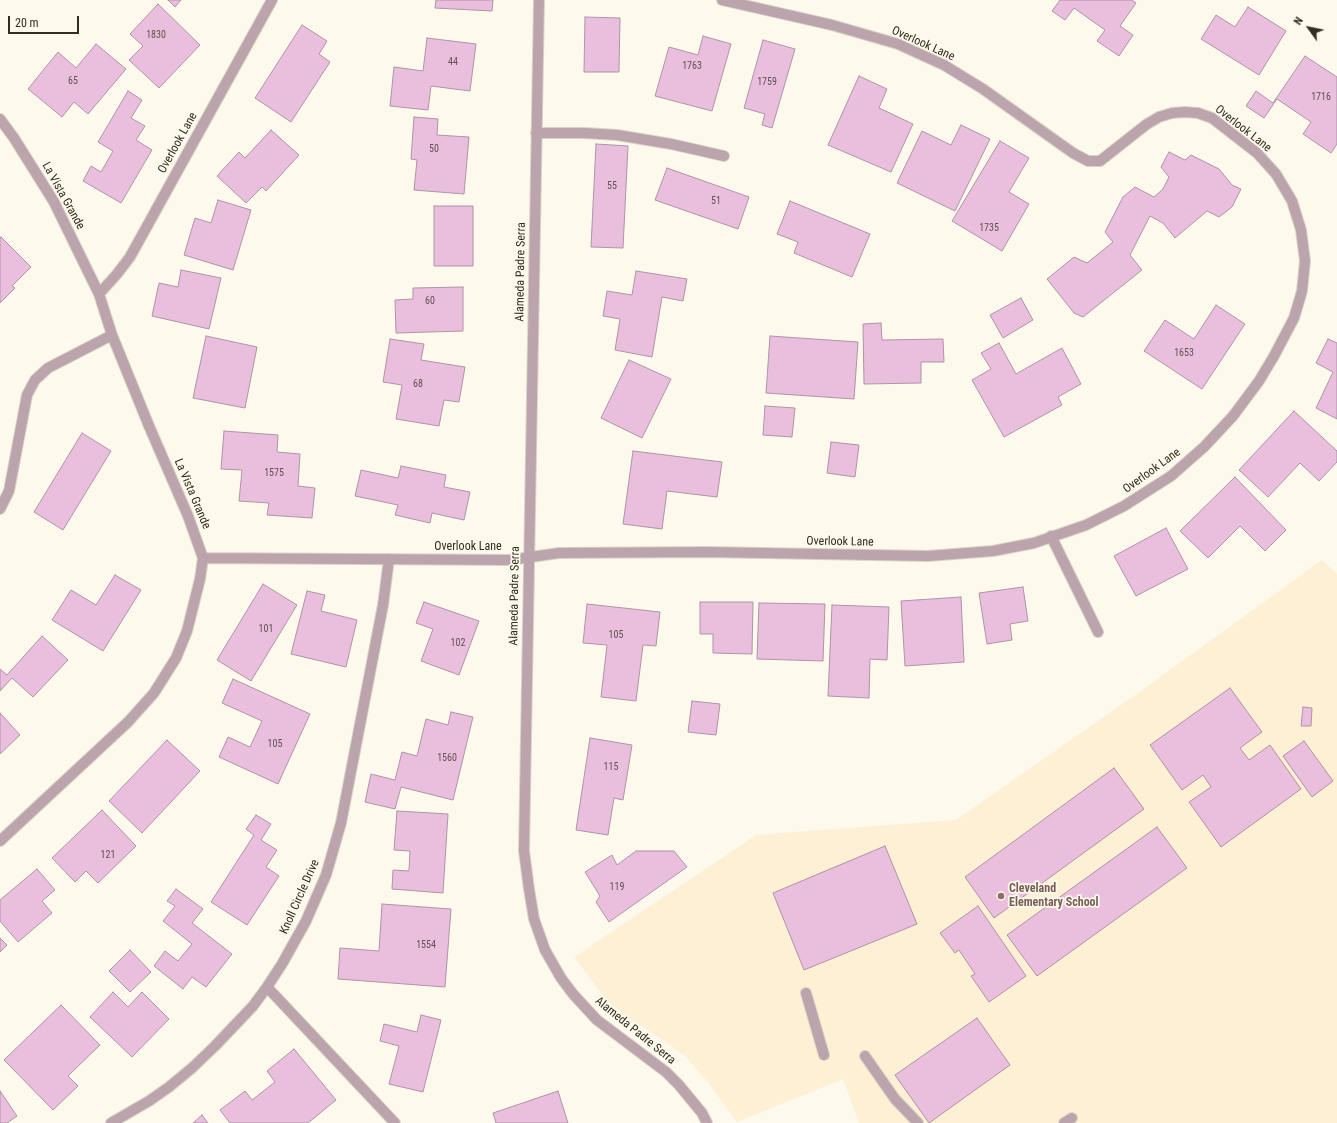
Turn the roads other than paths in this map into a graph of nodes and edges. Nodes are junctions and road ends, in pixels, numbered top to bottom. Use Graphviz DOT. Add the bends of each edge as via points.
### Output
graph roads {
  1 [pos="272,0"];
  2 [pos="539,0"];
  3 [pos="722,0"];
  4 [pos="0,119"];
  5 [pos="536,133"];
  6 [pos="724,156"];
  7 [pos="99,294"];
  8 [pos="112,335"];
  9 [pos="0,509"];
  10 [pos="1051,536"];
  11 [pos="529,557"];
  12 [pos="203,558"];
  13 [pos="389,559"];
  14 [pos="1098,632"];
  15 [pos="0,841"];
  16 [pos="267,987"];
  17 [pos="806,993"];
  18 [pos="824,1055"];
  19 [pos="865,1056"];
  20 [pos="111,1123"];
  21 [pos="394,1123"];
  22 [pos="707,1123"];
  23 [pos="918,1123"];
  1 -- 7 [label="street, Overlook Lane" via="130,257"];
  2 -- 5 [label="street, Alameda Padre Serra"];
  3 -- 10 [label="street, Overlook Lane" via="832,24 898,44 944,65 983,89 1088,161 1100,161 1159,117 1185,112 1212,118 1257,153 1276,174 1292,201 1301,230 1305,261 1302,292 1294,318 1259,381 1233,416 1204,447 1171,476 1124,506 1086,524"];
  4 -- 7 [label="street, La Vista Grande" via="54,202"];
  5 -- 6 [label="street" via="618,135"];
  5 -- 11 [label="street, Alameda Padre Serra"];
  7 -- 8 [label="street, La Vista Grande"];
  8 -- 9 [label="street" via="48,368 35,380 27,395 9,491"];
  8 -- 12 [label="street, La Vista Grande"];
  10 -- 11 [label="street, Overlook Lane" via="1034,543 993,551 928,556 707,552 559,553"];
  10 -- 14 [label="street"];
  11 -- 13 [label="street, Overlook Lane" via="510,560"];
  11 -- 22 [label="street, Alameda Padre Serra" via="524,851 534,919 545,950 560,978 573,994 597,1020 671,1076 702,1113"];
  12 -- 13 [label="street, Overlook Lane"];
  12 -- 15 [label="street, La Vista Grande" via="187,631 176,658 154,693 106,744"];
  13 -- 16 [label="street, Knoll Circle Drive" via="383,605 334,848 326,875 306,921"];
  16 -- 20 [label="street, Knoll Circle Drive" via="235,1026 192,1068 149,1101"];
  16 -- 21 [label="street"];
  17 -- 18 [label="street"];
  19 -- 23 [label="street" via="896,1099"];
}
